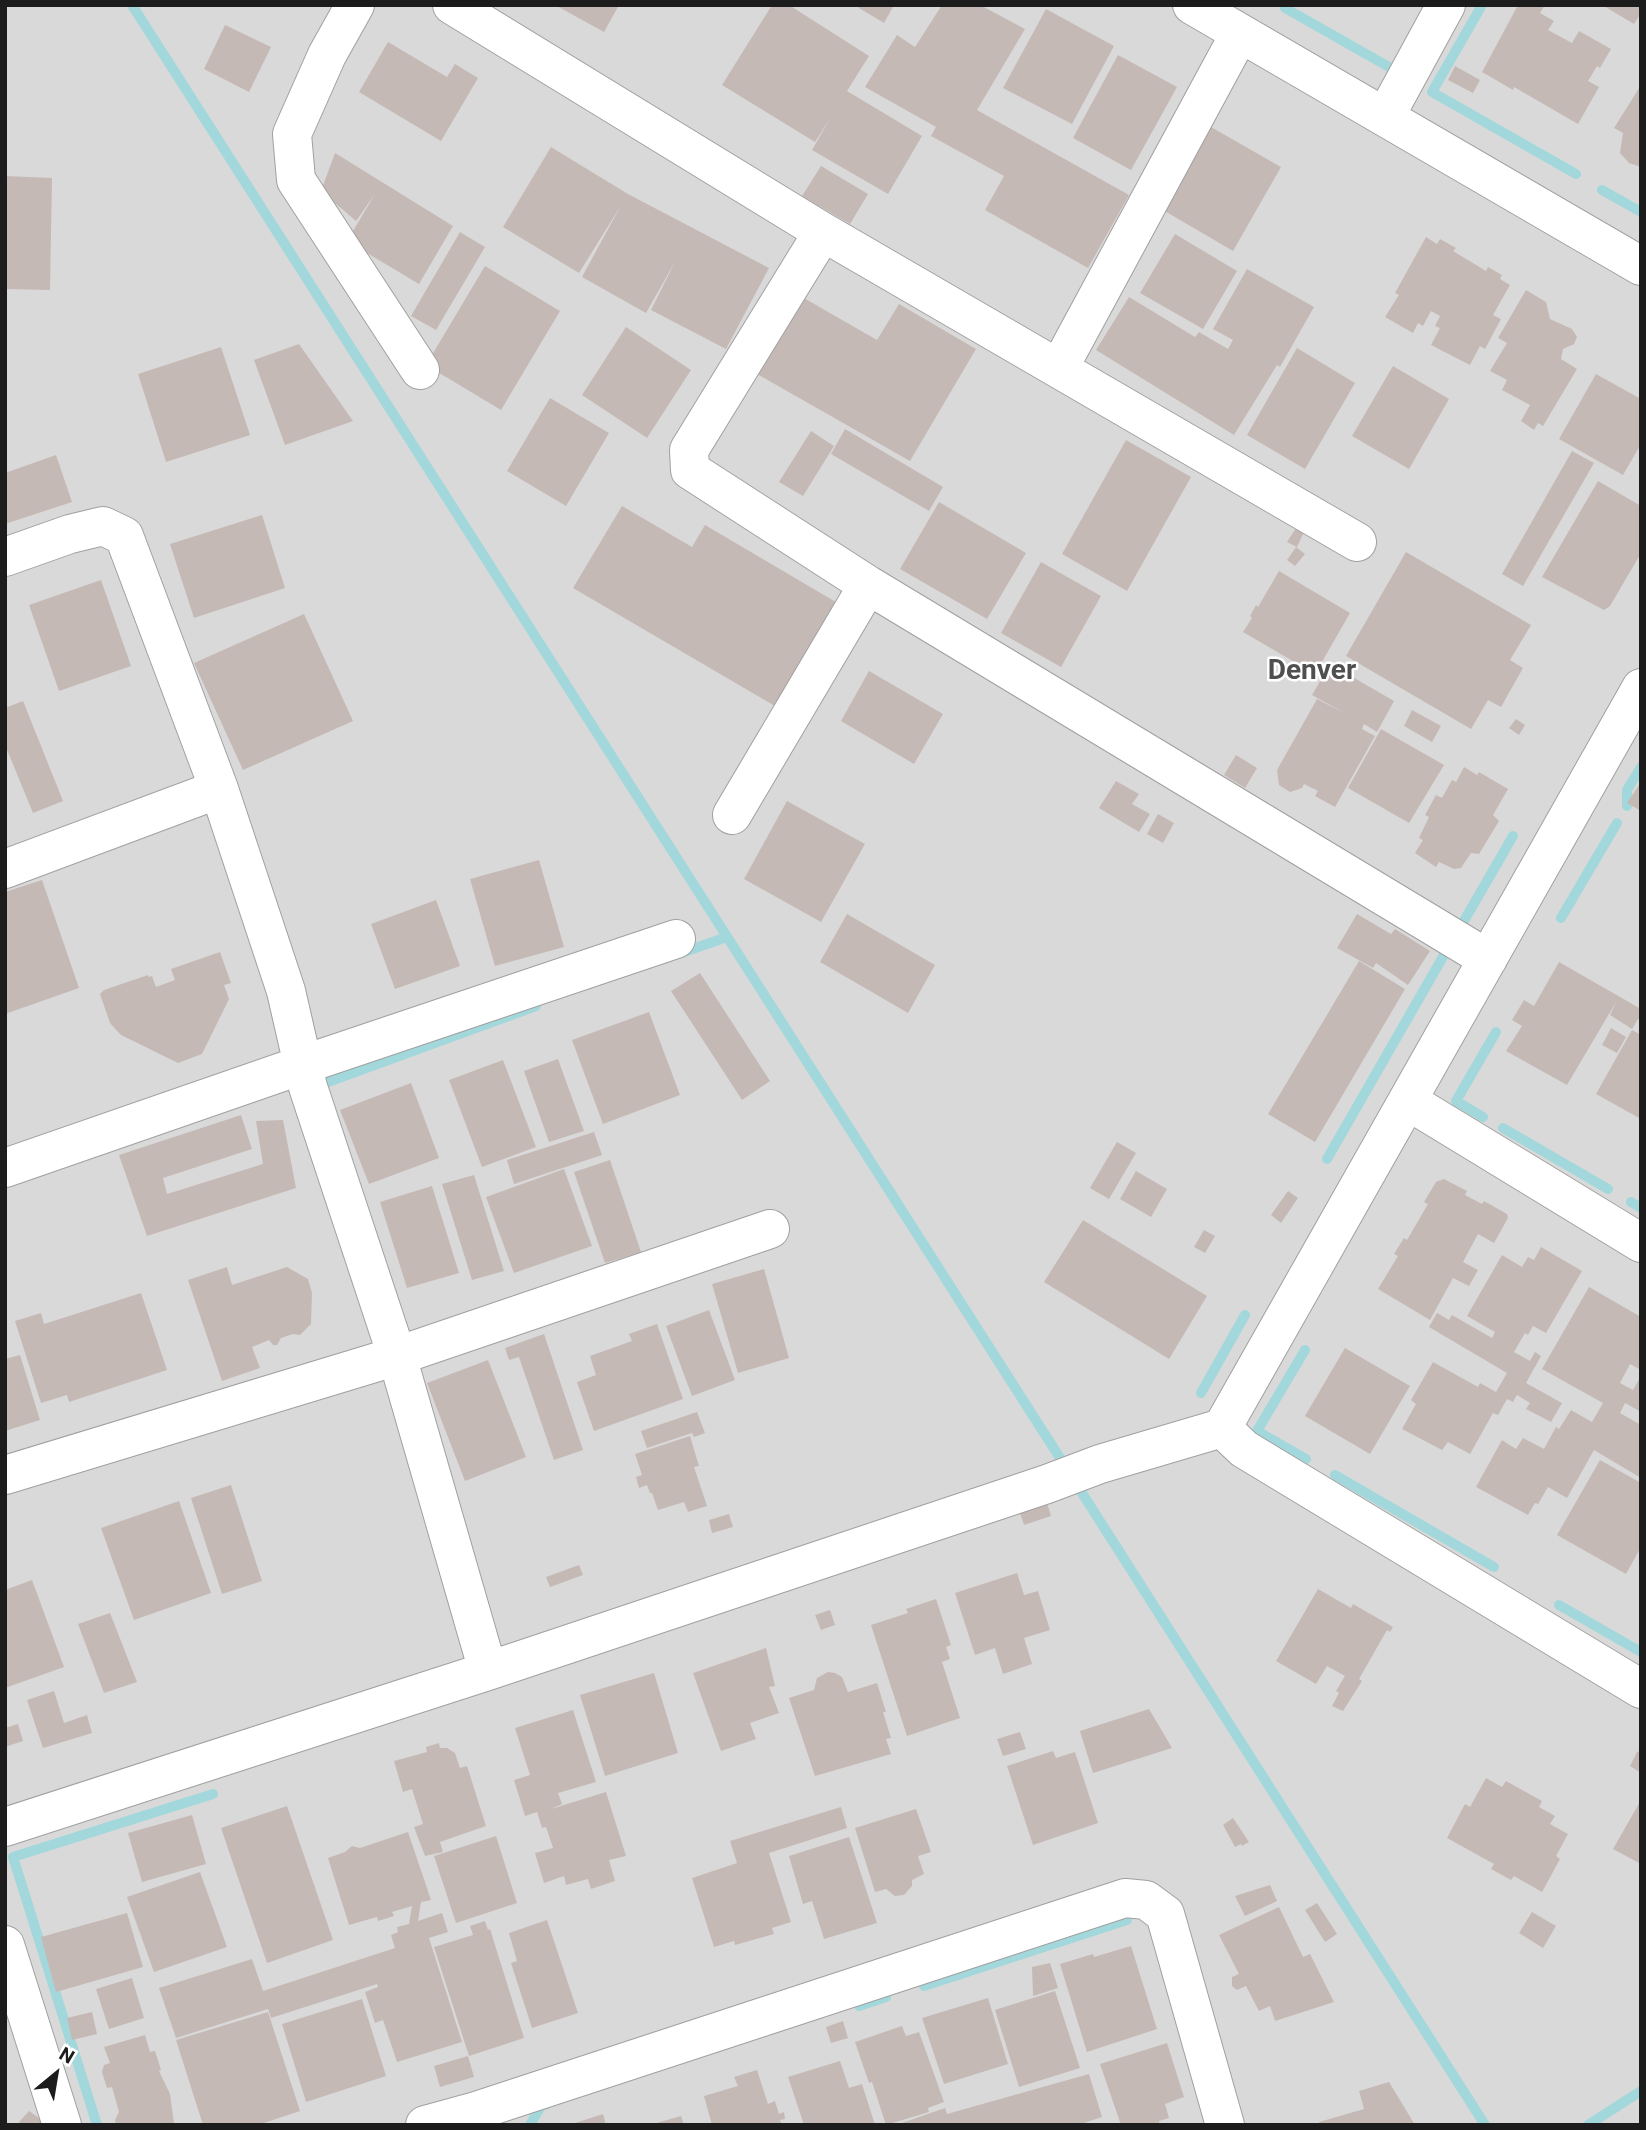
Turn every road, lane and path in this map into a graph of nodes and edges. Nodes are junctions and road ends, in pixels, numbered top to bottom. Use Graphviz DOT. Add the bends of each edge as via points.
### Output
graph roads {
  1 [pos="355,5"];
  2 [pos="452,5"];
  3 [pos="1192,5"];
  4 [pos="1447,5"];
  5 [pos="1240,33"];
  6 [pos="1385,117"];
  7 [pos="823,232"];
  8 [pos="1641,266"];
  9 [pos="1059,368"];
  10 [pos="420,370"];
  11 [pos="1357,542"];
  12 [pos="5,557"];
  13 [pos="868,585"];
  14 [pos="1641,688"];
  15 [pos="219,789"];
  16 [pos="732,815"];
  17 [pos="5,869"];
  18 [pos="676,939"];
  19 [pos="1489,959"];
  20 [pos="302,1065"];
  21 [pos="1408,1101"];
  22 [pos="5,1168"];
  23 [pos="770,1229"];
  24 [pos="1641,1243"];
  25 [pos="397,1356"];
  26 [pos="1222,1428"];
  27 [pos="5,1475"];
  28 [pos="488,1671"];
  29 [pos="1641,1689"];
  30 [pos="5,1827"];
  31 [pos="5,1945"];
  32 [pos="478,2118"];
  33 [pos="62,2125"];
  34 [pos="425,2125"];
  35 [pos="1226,2125"];
  1 -- 10 [label="street" via="292,134 296,180"];
  2 -- 7 [label="street"];
  3 -- 5 [label="street"];
  4 -- 6 [label="street"];
  5 -- 6 [label="street"];
  5 -- 9 [label="street"];
  6 -- 8 [label="street"];
  7 -- 9 [label="street"];
  7 -- 13 [label="street" via="689,450 690,470"];
  9 -- 11 [label="street"];
  12 -- 15 [label="street" via="103,526 124,536"];
  13 -- 16 [label="street"];
  13 -- 19 [label="street"];
  14 -- 19 [label="street"];
  15 -- 17 [label="street"];
  15 -- 20 [label="street" via="286,991"];
  18 -- 20 [label="street"];
  19 -- 21 [label="street"];
  20 -- 22 [label="street"];
  20 -- 25 [label="street"];
  21 -- 24 [label="street"];
  21 -- 26 [label="street"];
  23 -- 25 [label="street"];
  25 -- 27 [label="street"];
  25 -- 28 [label="street"];
  26 -- 28 [label="street" via="1100,1464"];
  26 -- 29 [label="street" via="1244,1449"];
  28 -- 30 [label="street"];
  31 -- 33 [label="street"];
  32 -- 34 [label="street"];
  32 -- 35 [label="street" via="1125,1898 1146,1900 1165,1914"];
}
